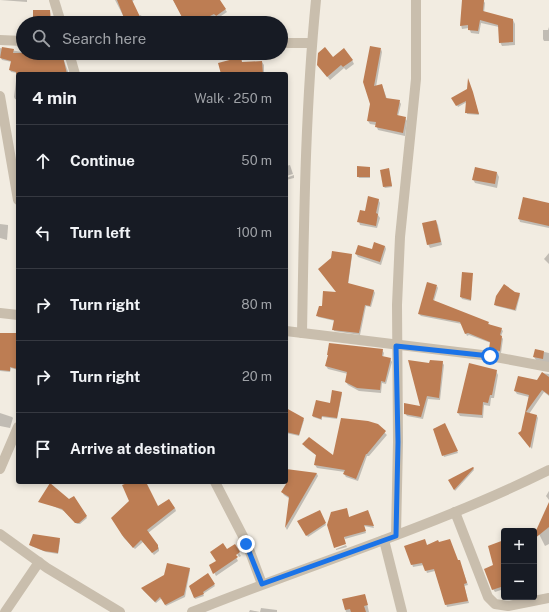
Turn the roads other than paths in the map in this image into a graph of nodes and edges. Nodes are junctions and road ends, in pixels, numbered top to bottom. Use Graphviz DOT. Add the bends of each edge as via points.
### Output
graph roads {
  1 [pos="54,0"];
  2 [pos="316,0"];
  3 [pos="416,0"];
  4 [pos="59,16"];
  5 [pos="0,40"];
  6 [pos="16,41"];
  7 [pos="312,42"];
  8 [pos="288,44"];
  9 [pos="71,60"];
  10 [pos="74,72"];
  11 [pos="0,96"];
  12 [pos="16,188"];
  13 [pos="0,313"];
  14 [pos="16,315"];
  15 [pos="288,331"];
  16 [pos="302,333"];
  17 [pos="396,346"];
  18 [pos="549,367"];
  19 [pos="16,432"];
  20 [pos="0,469"];
  21 [pos="549,471"];
  22 [pos="216,484"];
  23 [pos="456,512"];
  24 [pos="0,534"];
  25 [pos="396,536"];
  26 [pos="384,540"];
  27 [pos="39,562"];
  28 [pos="262,584"];
  29 [pos="549,598"];
  30 [pos="5,612"];
  31 [pos="120,612"];
  32 [pos="192,612"];
  33 [pos="402,612"];
  1 -- 4 [label="street"];
  2 -- 7 [label="street"];
  3 -- 17 [label="street" via="416,79 400,237"];
  5 -- 6 [label="street"];
  7 -- 8 [label="street"];
  7 -- 16 [label="street" via="304,179"];
  9 -- 10 [label="street"];
  11 -- 12 [label="street"];
  13 -- 14 [label="street"];
  15 -- 16 [label="street"];
  16 -- 17 [label="street"];
  17 -- 18 [label="street" via="490,356"];
  17 -- 25 [label="street"];
  19 -- 20 [label="street"];
  21 -- 23 [label="street"];
  22 -- 28 [label="street" via="246,544"];
  23 -- 25 [label="street"];
  23 -- 29 [label="street" via="488,597 495,604 508,606"];
  24 -- 27 [label="street"];
  25 -- 26 [label="street"];
  26 -- 28 [label="street"];
  26 -- 33 [label="street"];
  27 -- 30 [label="street"];
  27 -- 31 [label="street"];
  28 -- 32 [label="street"];
}
